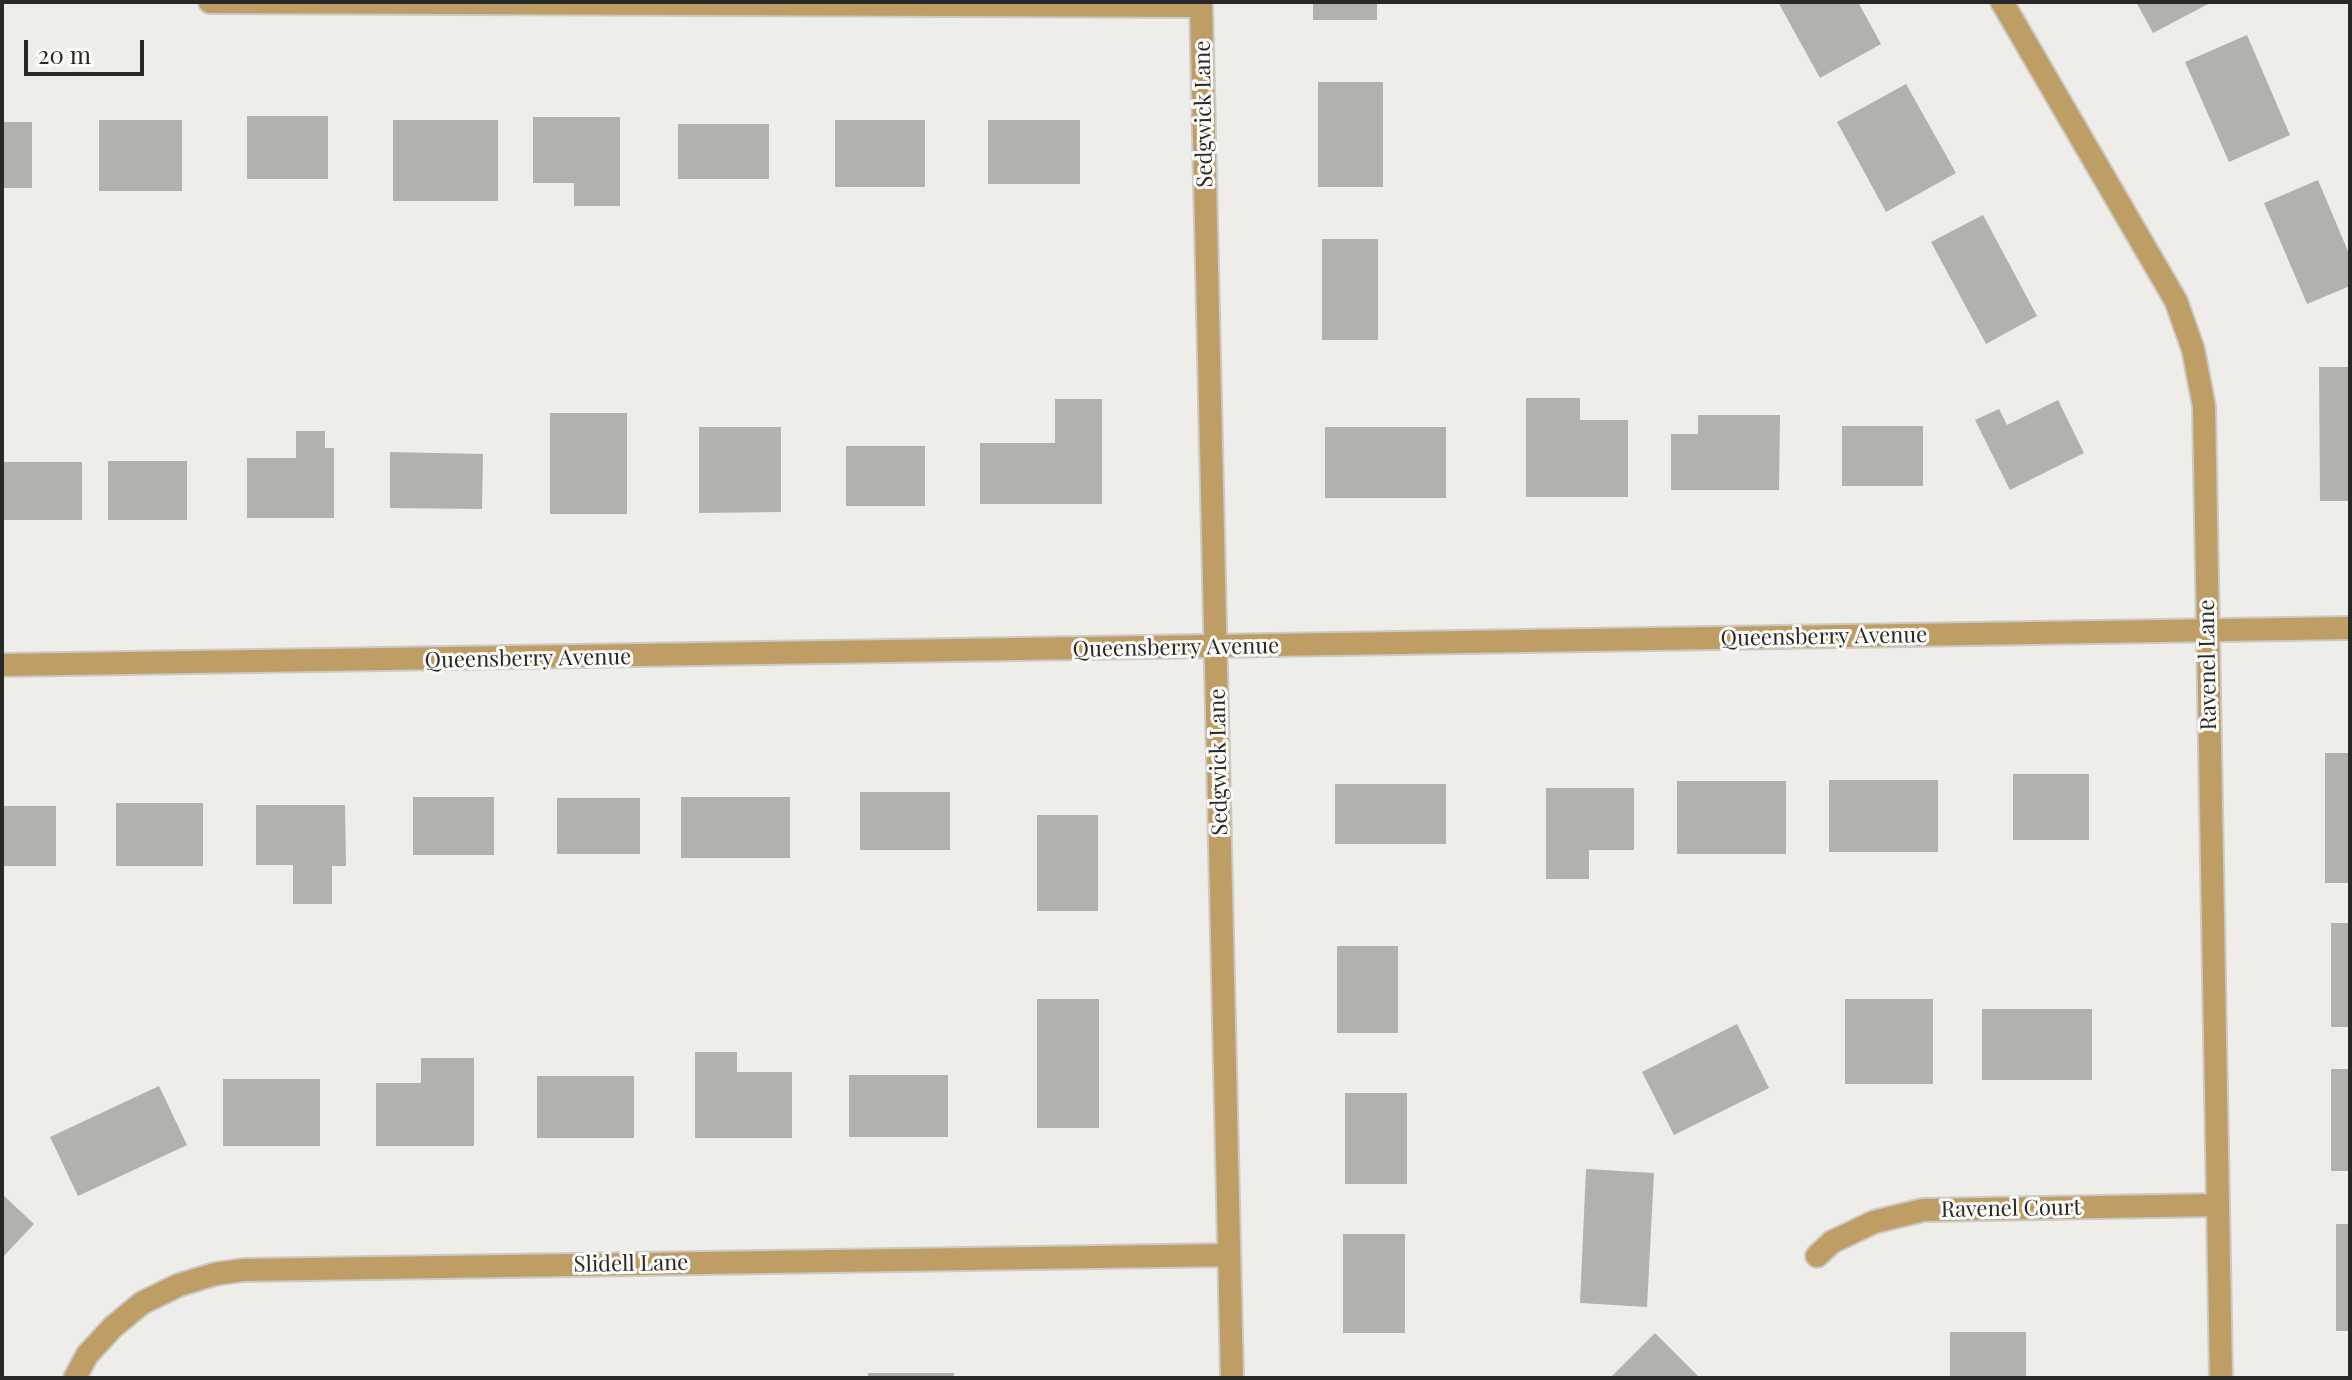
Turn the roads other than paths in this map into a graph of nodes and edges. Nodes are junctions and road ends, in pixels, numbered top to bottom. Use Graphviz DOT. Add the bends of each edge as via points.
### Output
graph roads {
  1 [pos="210,2"];
  2 [pos="2002,2"];
  3 [pos="1201,4"];
  4 [pos="2350,628"];
  5 [pos="2208,630"];
  6 [pos="1216,648"];
  7 [pos="2,665"];
  8 [pos="2217,1205"];
  9 [pos="1228,1255"];
  10 [pos="1817,1256"];
  11 [pos="75,1378"];
  12 [pos="1232,1378"];
  13 [pos="2221,1378"];
  1 -- 3 [label="street"];
  2 -- 5 [label="street, Ravenel Lane" via="2156,262 2193,349 2204,406"];
  3 -- 6 [label="street, Sedgwick Lane"];
  4 -- 5 [label="street, Queensberry Avenue"];
  5 -- 6 [label="street, Queensberry Avenue"];
  5 -- 8 [label="street, Ravenel Lane"];
  6 -- 7 [label="street, Queensberry Avenue"];
  6 -- 9 [label="street, Sedgwick Lane"];
  8 -- 10 [label="street, Ravenel Court" via="1923,1210 1874,1222 1832,1242"];
  8 -- 13 [label="street, Ravenel Lane"];
  9 -- 11 [label="street, Slidell Lane" via="243,1270 179,1285 142,1303 87,1355"];
  9 -- 12 [label="street, Sedgwick Lane"];
}
